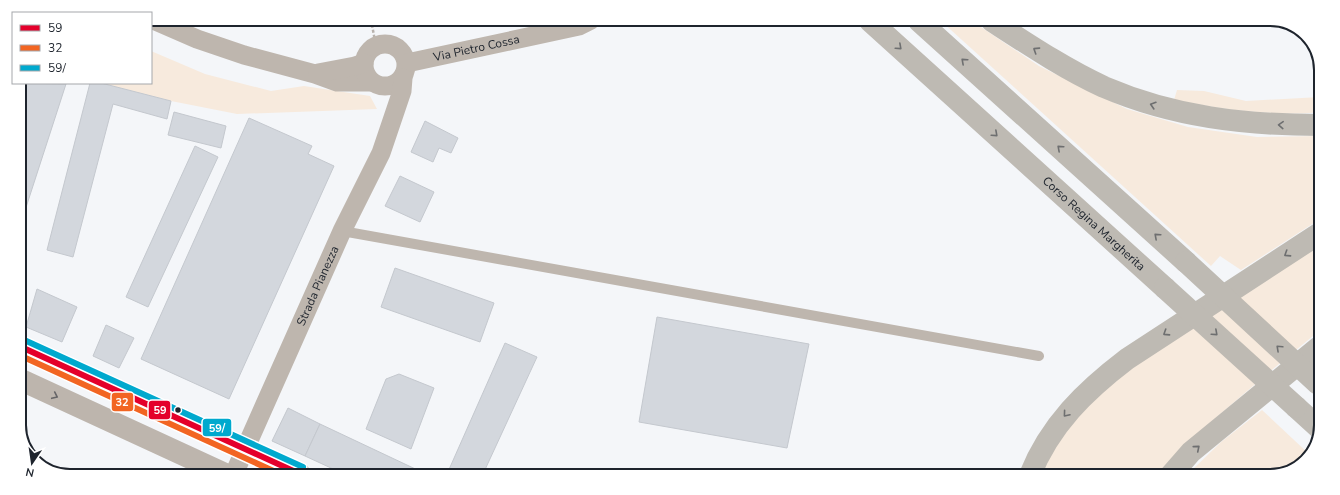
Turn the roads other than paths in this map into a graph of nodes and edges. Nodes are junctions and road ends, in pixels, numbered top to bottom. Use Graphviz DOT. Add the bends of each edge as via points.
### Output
graph roads {
  1 [pos="167,26"];
  2 [pos="579,26"];
  3 [pos="876,26"];
  4 [pos="925,26"];
  5 [pos="1000,26"];
  6 [pos="364,63"];
  7 [pos="405,71"];
  8 [pos="315,74"];
  9 [pos="377,84"];
  10 [pos="390,123"];
  11 [pos="1314,125"];
  12 [pos="342,231"];
  13 [pos="1314,237"];
  14 [pos="26,349"];
  15 [pos="1314,350"];
  16 [pos="1039,356"];
  17 [pos="1314,380"];
  18 [pos="26,382"];
  19 [pos="1314,423"];
  20 [pos="245,449"];
  21 [pos="214,469"];
  22 [pos="236,469"];
  23 [pos="289,469"];
  24 [pos="1033,469"];
  25 [pos="1176,469"];
  1 -- 8 [label="street, Via Pietro Cossa" via="244,55"];
  2 -- 7 [label="street, Via Pietro Cossa"];
  3 -- 19 [label="main road, Corso Regina Margherita, one-way, bridge"];
  17 -- 4 [label="main road, one-way, bridge"];
  11 -- 5 [label="main road, one-way" via="1243,122 1196,116 1154,105 1104,87 1054,61"];
  6 -- 7 [label="street" via="369,51 386,44 396,47 404,55"];
  6 -- 8 [label="street, Via Pietro Cossa"];
  6 -- 9 [label="street" via="368,78"];
  7 -- 9 [label="street, Via Pietro Cossa" via="394,85"];
  7 -- 10 [label="street, Strada Pianezza" via="402,91"];
  8 -- 9 [label="street, Via Pietro Cossa" via="337,82"];
  9 -- 10 [label="street, Strada Pianezza" via="387,97"];
  10 -- 12 [label="street, Strada Pianezza" via="381,153"];
  12 -- 16 [label="lane"];
  12 -- 20 [label="street, Strada Pianezza"];
  13 -- 24 [label="main road, one-way" via="1108,373 1056,426"];
  14 -- 20 [label="main road"];
  25 -- 15 [label="main road, one-way" via="1191,452"];
  18 -- 21 [label="main road, one-way"];
  20 -- 22 [label="street, Strada Pianezza"];
  20 -- 23 [label="main road"];
}
